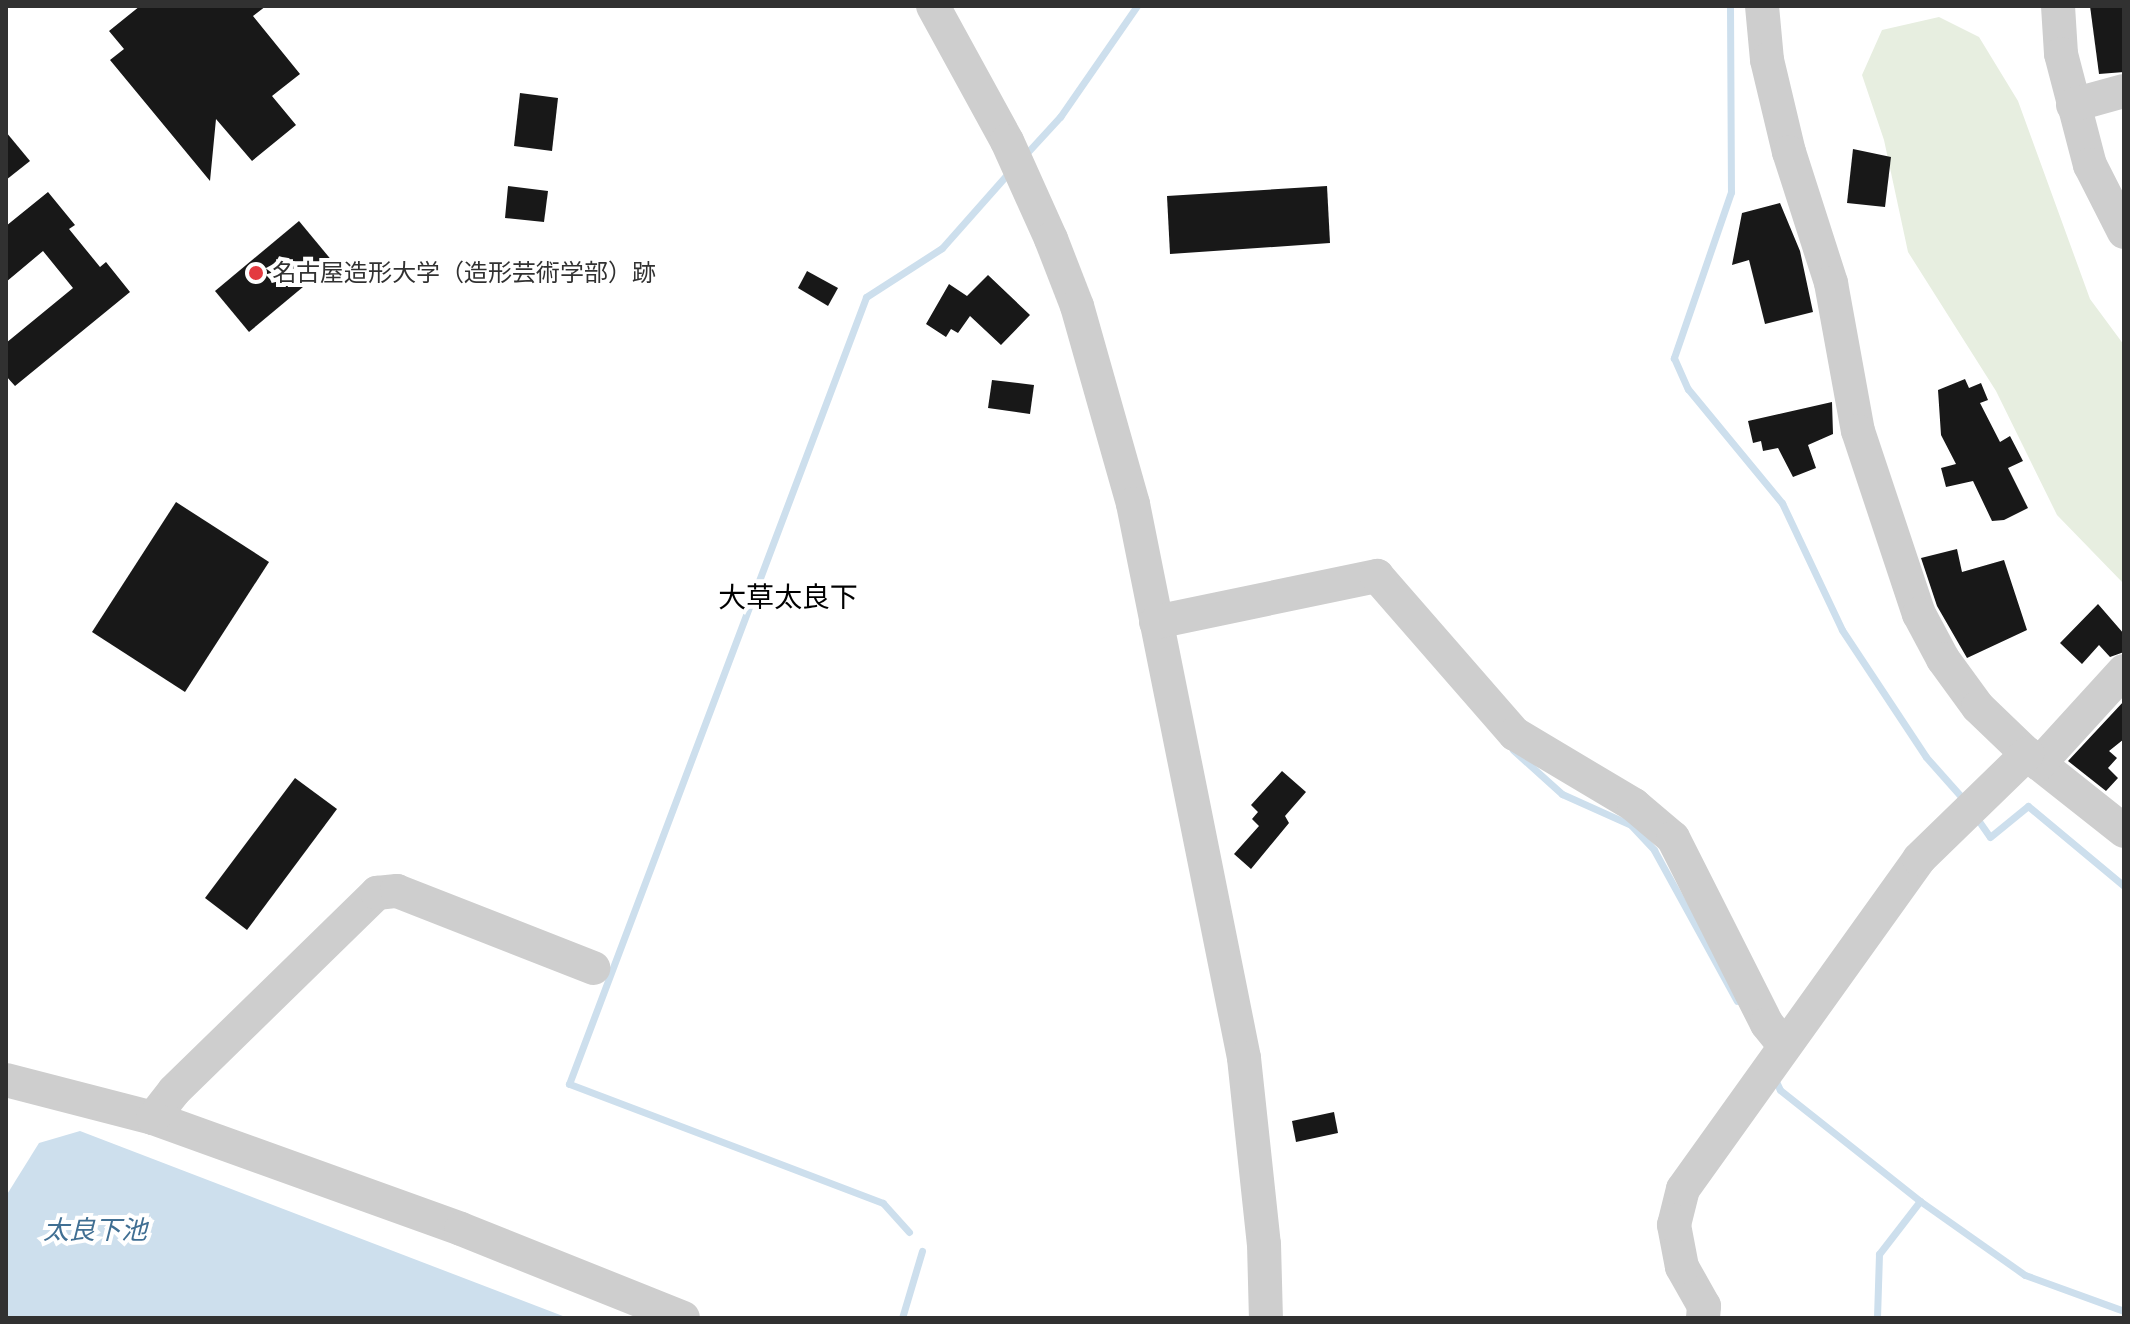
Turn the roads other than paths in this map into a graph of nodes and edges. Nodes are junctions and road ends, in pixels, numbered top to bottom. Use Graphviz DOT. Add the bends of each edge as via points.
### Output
graph roads {
  1 [pos="933,6"];
  2 [pos="1762,6"];
  3 [pos="2058,6"];
  4 [pos="2124,91"];
  5 [pos="2073,105"];
  6 [pos="2124,232"];
  7 [pos="1156,622"];
  8 [pos="2124,671"];
  9 [pos="2033,759"];
  10 [pos="2124,831"];
  11 [pos="593,968"];
  12 [pos="1783,1044"];
  13 [pos="6,1080"];
  14 [pos="153,1118"];
  15 [pos="683,1318"];
  16 [pos="1266,1318"];
  17 [pos="1703,1318"];
  1 -- 7 [label="street" via="1007,141 1097,372 1133,504"];
  2 -- 9 [label="street" via="1767,60 1789,152 1831,283 1858,431 1899,562 1943,659 1978,707"];
  3 -- 5 [label="street" via="2061,54"];
  4 -- 5 [label="street"];
  5 -- 6 [label="street" via="2090,165"];
  7 -- 12 [label="street" via="1377,576 1515,734 1634,805 1673,838 1767,1024"];
  7 -- 16 [label="street" via="1244,1058 1264,1244"];
  8 -- 9 [label="street"];
  9 -- 10 [label="street"];
  9 -- 12 [label="street" via="1919,859"];
  11 -- 14 [label="street" via="397,891 377,893 174,1091"];
  12 -- 17 [label="street" via="1683,1189 1674,1225 1682,1267 1704,1306"];
  13 -- 14 [label="street"];
  14 -- 15 [label="street" via="461,1229"];
}
